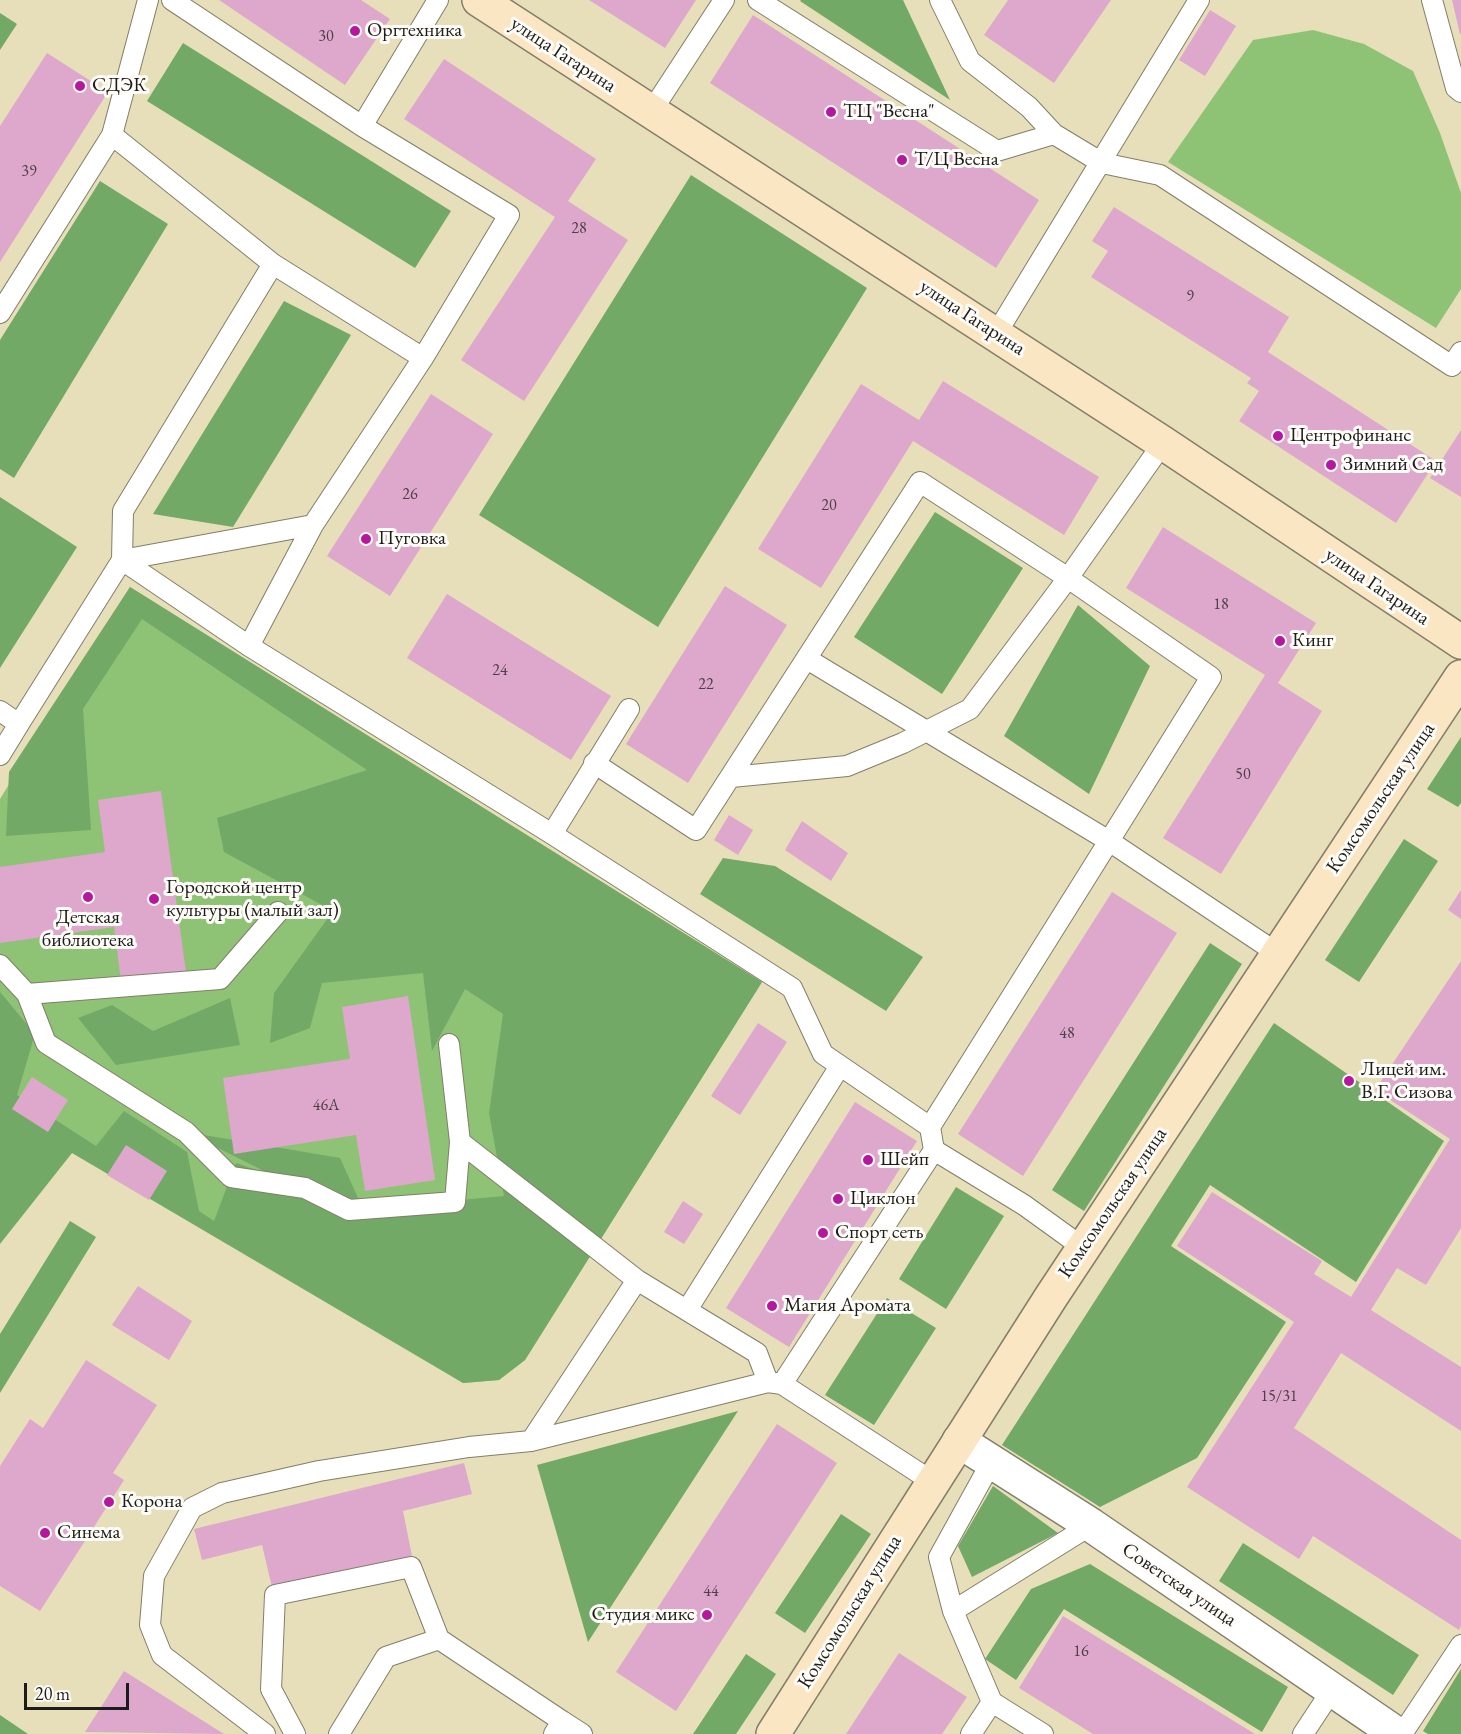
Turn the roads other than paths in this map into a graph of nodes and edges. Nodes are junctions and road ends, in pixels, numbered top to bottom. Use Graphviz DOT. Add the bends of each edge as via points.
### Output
graph roads {
  1 [pos="148,0"];
  2 [pos="172,0"];
  3 [pos="438,0"];
  4 [pos="479,0"];
  5 [pos="724,0"];
  6 [pos="758,0"];
  7 [pos="940,0"];
  8 [pos="1199,0"];
  9 [pos="1432,0"];
  10 [pos="1461,92"];
  11 [pos="651,112"];
  12 [pos="362,126"];
  13 [pos="1054,134"];
  14 [pos="112,135"];
  15 [pos="1102,163"];
  16 [pos="273,264"];
  17 [pos="0,313"];
  18 [pos="996,334"];
  19 [pos="1461,352"];
  20 [pos="423,358"];
  21 [pos="1163,443"];
  22 [pos="313,525"];
  23 [pos="122,560"];
  24 [pos="1068,578"];
  25 [pos="1461,642"];
  26 [pos="249,646"];
  27 [pos="807,659"];
  28 [pos="1461,677"];
  29 [pos="629,709"];
  30 [pos="0,711"];
  31 [pos="19,724"];
  32 [pos="927,730"];
  33 [pos="0,755"];
  34 [pos="594,763"];
  35 [pos="731,777"];
  36 [pos="552,834"];
  37 [pos="1109,841"];
  38 [pos="278,912"];
  39 [pos="1277,953"];
  40 [pos="0,965"];
  41 [pos="27,994"];
  42 [pos="449,1044"];
  43 [pos="840,1066"];
  44 [pos="930,1127"];
  45 [pos="460,1142"];
  46 [pos="934,1150"];
  47 [pos="1085,1249"];
  48 [pos="637,1280"];
  49 [pos="687,1310"];
  50 [pos="775,1383"];
  51 [pos="531,1441"];
  52 [pos="959,1441"];
  53 [pos="992,1461"];
  54 [pos="933,1482"];
  55 [pos="1091,1526"];
  56 [pos="953,1611"];
  57 [pos="439,1639"];
  58 [pos="1461,1645"];
  59 [pos="1332,1690"];
  60 [pos="992,1702"];
  61 [pos="558,1728"];
  62 [pos="265,1734"];
  63 [pos="295,1734"];
  64 [pos="339,1734"];
  65 [pos="582,1734"];
  66 [pos="773,1734"];
  67 [pos="971,1734"];
  68 [pos="1042,1734"];
  69 [pos="1303,1734"];
  70 [pos="1397,1734"];
  71 [pos="1402,1734"];
  1 -- 14 [label="lane"];
  2 -- 12 [label="lane"];
  3 -- 12 [label="lane"];
  4 -- 11 [label="street, улица Гагарина"];
  5 -- 11 [label="lane"];
  6 -- 13 [label="lane" via="997,151"];
  7 -- 13 [label="lane" via="970,61 1029,107"];
  8 -- 15 [label="lane"];
  9 -- 10 [label="lane" via="1456,88"];
  11 -- 18 [label="street, улица Гагарина"];
  12 -- 20 [label="lane" via="509,215"];
  13 -- 15 [label="lane"];
  14 -- 16 [label="lane"];
  14 -- 17 [label="lane"];
  15 -- 18 [label="lane"];
  15 -- 19 [label="lane" via="1160,175 1452,366"];
  16 -- 20 [label="lane"];
  16 -- 23 [label="lane" via="123,511"];
  18 -- 21 [label="street, улица Гагарина"];
  20 -- 22 [label="lane"];
  21 -- 24 [label="lane"];
  21 -- 25 [label="street, улица Гагарина"];
  22 -- 23 [label="lane"];
  22 -- 26 [label="lane"];
  23 -- 26 [label="lane"];
  23 -- 31 [label="lane"];
  24 -- 27 [label="lane" via="920,482"];
  24 -- 32 [label="lane" via="970,709"];
  24 -- 37 [label="lane" via="1211,677"];
  26 -- 36 [label="lane"];
  27 -- 32 [label="lane"];
  27 -- 35 [label="lane"];
  28 -- 39 [label="street, Комсомольская улица"];
  29 -- 34 [label="lane"];
  30 -- 31 [label="lane"];
  31 -- 33 [label="lane"];
  32 -- 35 [label="lane" via="847,766"];
  32 -- 37 [label="lane"];
  34 -- 35 [label="lane" via="696,830"];
  34 -- 36 [label="lane"];
  36 -- 43 [label="lane" via="792,988 823,1054"];
  37 -- 39 [label="lane"];
  37 -- 44 [label="lane"];
  38 -- 41 [label="lane" via="220,979"];
  39 -- 47 [label="street, Комсомольская улица"];
  40 -- 41 [label="lane"];
  41 -- 45 [label="lane" via="46,1043 186,1132 231,1177 305,1188 349,1210 455,1202"];
  42 -- 45 [label="lane"];
  43 -- 44 [label="lane"];
  43 -- 49 [label="lane"];
  44 -- 46 [label="lane"];
  45 -- 48 [label="lane"];
  46 -- 47 [label="lane" via="1024,1205"];
  46 -- 50 [label="lane"];
  47 -- 52 [label="street, Комсомольская улица"];
  48 -- 49 [label="lane"];
  48 -- 51 [label="lane"];
  49 -- 50 [label="lane" via="757,1353"];
  50 -- 51 [label="lane"];
  50 -- 54 [label="lane"];
  51 -- 62 [label="lane" via="319,1471 222,1493 192,1508 154,1576 150,1625 162,1655"];
  52 -- 53 [label="street, Советская улица"];
  52 -- 54 [label="street, Комсомольская улица"];
  53 -- 55 [label="street, Советская улица"];
  53 -- 56 [label="lane" via="939,1557"];
  54 -- 66 [label="street, Комсомольская улица"];
  55 -- 56 [label="lane"];
  55 -- 59 [label="street, Советская улица"];
  56 -- 60 [label="lane"];
  57 -- 61 [label="lane"];
  57 -- 63 [label="lane" via="411,1567 274,1595 271,1689"];
  57 -- 64 [label="lane" via="386,1657"];
  58 -- 71 [label="lane"];
  59 -- 69 [label="lane"];
  59 -- 70 [label="street, Советская улица"];
  60 -- 67 [label="lane"];
  60 -- 68 [label="lane"];
  61 -- 65 [label="lane"];
}
